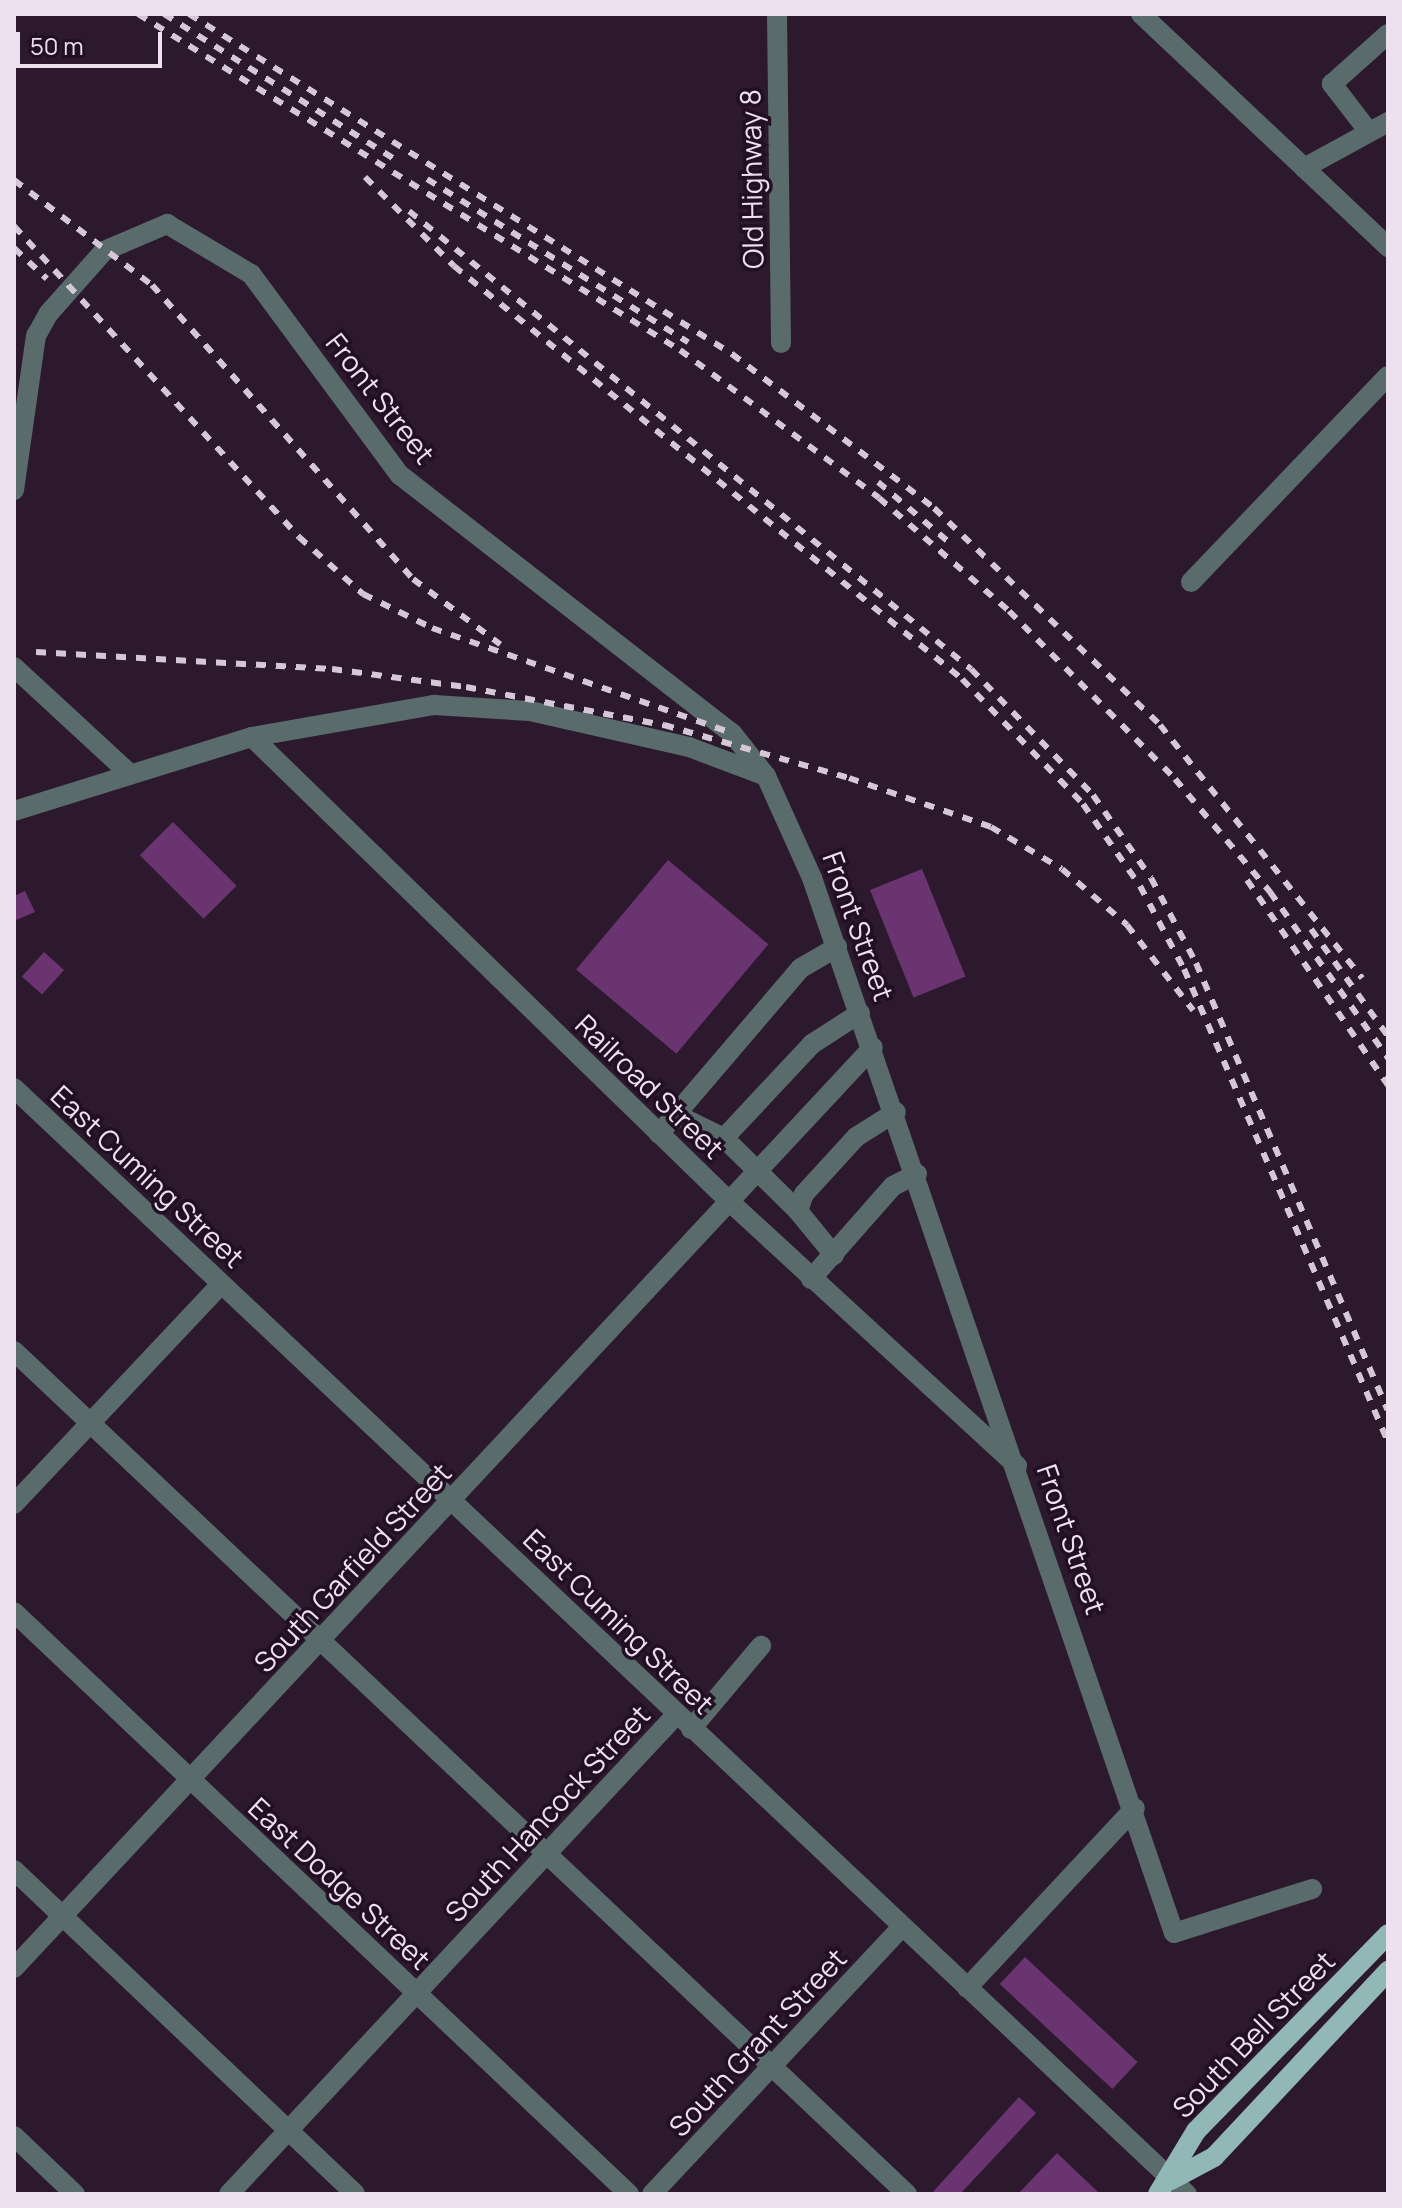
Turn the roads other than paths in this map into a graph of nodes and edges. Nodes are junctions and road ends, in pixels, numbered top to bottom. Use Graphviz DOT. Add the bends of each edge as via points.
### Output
graph roads {
  1 [pos="777,14"];
  2 [pos="1141,14"];
  3 [pos="1388,34"];
  4 [pos="1388,122"];
  5 [pos="1369,132"];
  6 [pos="1304,168"];
  7 [pos="1388,247"];
  8 [pos="781,343"];
  9 [pos="1388,376"];
  10 [pos="14,490"];
  11 [pos="1191,582"];
  12 [pos="14,667"];
  13 [pos="252,737"];
  14 [pos="130,774"];
  15 [pos="766,776"];
  16 [pos="14,811"];
  17 [pos="837,947"];
  18 [pos="860,1013"];
  19 [pos="873,1047"];
  20 [pos="14,1088"];
  21 [pos="896,1112"];
  22 [pos="675,1114"];
  23 [pos="659,1134"];
  24 [pos="724,1138"];
  25 [pos="917,1174"];
  26 [pos="756,1175"];
  27 [pos="730,1202"];
  28 [pos="798,1211"];
  29 [pos="834,1255"];
  30 [pos="811,1279"];
  31 [pos="221,1284"];
  32 [pos="14,1351"];
  33 [pos="91,1422"];
  34 [pos="1017,1466"];
  35 [pos="452,1500"];
  36 [pos="14,1504"];
  37 [pos="14,1612"];
  38 [pos="320,1641"];
  39 [pos="761,1646"];
  40 [pos="683,1722"];
  41 [pos="191,1782"];
  42 [pos="1135,1808"];
  43 [pos="545,1853"];
  44 [pos="14,1870"];
  45 [pos="1312,1889"];
  46 [pos="64,1916"];
  47 [pos="902,1927"];
  48 [pos="1388,1934"];
  49 [pos="14,1968"];
  50 [pos="1388,1971"];
  51 [pos="967,1988"];
  52 [pos="417,1993"];
  53 [pos="773,2067"];
  54 [pos="289,2130"];
  55 [pos="14,2136"];
  56 [pos="1164,2187"];
  57 [pos="75,2194"];
  58 [pos="229,2194"];
  59 [pos="355,2194"];
  60 [pos="629,2194"];
  61 [pos="652,2194"];
  62 [pos="907,2194"];
  63 [pos="1187,2194"];
  1 -- 8 [label="street, Old Highway 8"];
  2 -- 6 [label="street"];
  3 -- 5 [label="street" via="1332,84"];
  4 -- 5 [label="street"];
  5 -- 6 [label="street"];
  6 -- 7 [label="street"];
  9 -- 11 [label="street"];
  10 -- 15 [label="street, Front Street" via="36,336 104,251 167,224 251,274 400,475 732,733"];
  12 -- 14 [label="street"];
  13 -- 14 [label="street"];
  13 -- 15 [label="street" via="377,712 482,705 689,747"];
  13 -- 23 [label="street, Railroad Street"];
  14 -- 16 [label="street"];
  15 -- 17 [label="street, Front Street"];
  17 -- 18 [label="street, Front Street"];
  17 -- 22 [label="street" via="801,968"];
  18 -- 19 [label="street, Front Street"];
  18 -- 24 [label="street" via="812,1044"];
  19 -- 21 [label="street, Front Street"];
  19 -- 26 [label="street, South Garfield Street"];
  20 -- 31 [label="street, East Cuming Street"];
  21 -- 25 [label="street, Front Street"];
  21 -- 28 [label="street" via="856,1137 804,1194"];
  22 -- 23 [label="street"];
  22 -- 24 [label="street"];
  23 -- 27 [label="street, Railroad Street"];
  24 -- 26 [label="street"];
  25 -- 29 [label="street" via="893,1186"];
  25 -- 34 [label="street, Front Street"];
  26 -- 27 [label="street, South Garfield Street"];
  26 -- 28 [label="street"];
  27 -- 30 [label="street, Railroad Street"];
  27 -- 35 [label="street, South Garfield Street"];
  28 -- 29 [label="street"];
  29 -- 30 [label="street"];
  30 -- 34 [label="street, Railroad Street"];
  31 -- 33 [label="street"];
  31 -- 35 [label="street, East Cuming Street"];
  32 -- 33 [label="street"];
  33 -- 36 [label="street"];
  33 -- 38 [label="street"];
  34 -- 42 [label="street, Front Street"];
  35 -- 38 [label="street, South Garfield Street"];
  35 -- 40 [label="street, East Cuming Street"];
  37 -- 41 [label="street, East Dodge Street"];
  38 -- 41 [label="street, South Garfield Street"];
  38 -- 43 [label="street"];
  39 -- 40 [label="street, South Hancock Street"];
  40 -- 43 [label="street, South Hancock Street"];
  40 -- 47 [label="street, East Cuming Street"];
  41 -- 46 [label="street, South Garfield Street"];
  41 -- 52 [label="street, East Dodge Street"];
  42 -- 45 [label="street, Front Street" via="1174,1933"];
  42 -- 51 [label="street"];
  43 -- 52 [label="street, South Hancock Street"];
  43 -- 53 [label="street"];
  44 -- 46 [label="street"];
  46 -- 49 [label="street, South Garfield Street"];
  46 -- 54 [label="street"];
  47 -- 51 [label="street, East Cuming Street"];
  47 -- 53 [label="street, South Grant Street"];
  48 -- 56 [label="main road, South Bell Street" via="1196,2131"];
  50 -- 56 [label="main road, South Bell Street" via="1214,2157"];
  51 -- 56 [label="street, East Cuming Street"];
  52 -- 54 [label="street, South Hancock Street"];
  52 -- 60 [label="street, East Dodge Street"];
  53 -- 61 [label="street, South Grant Street"];
  53 -- 62 [label="street"];
  54 -- 58 [label="street, South Hancock Street"];
  54 -- 59 [label="street"];
  55 -- 57 [label="street"];
  56 -- 63 [label="street, East Cuming Street"];
}
